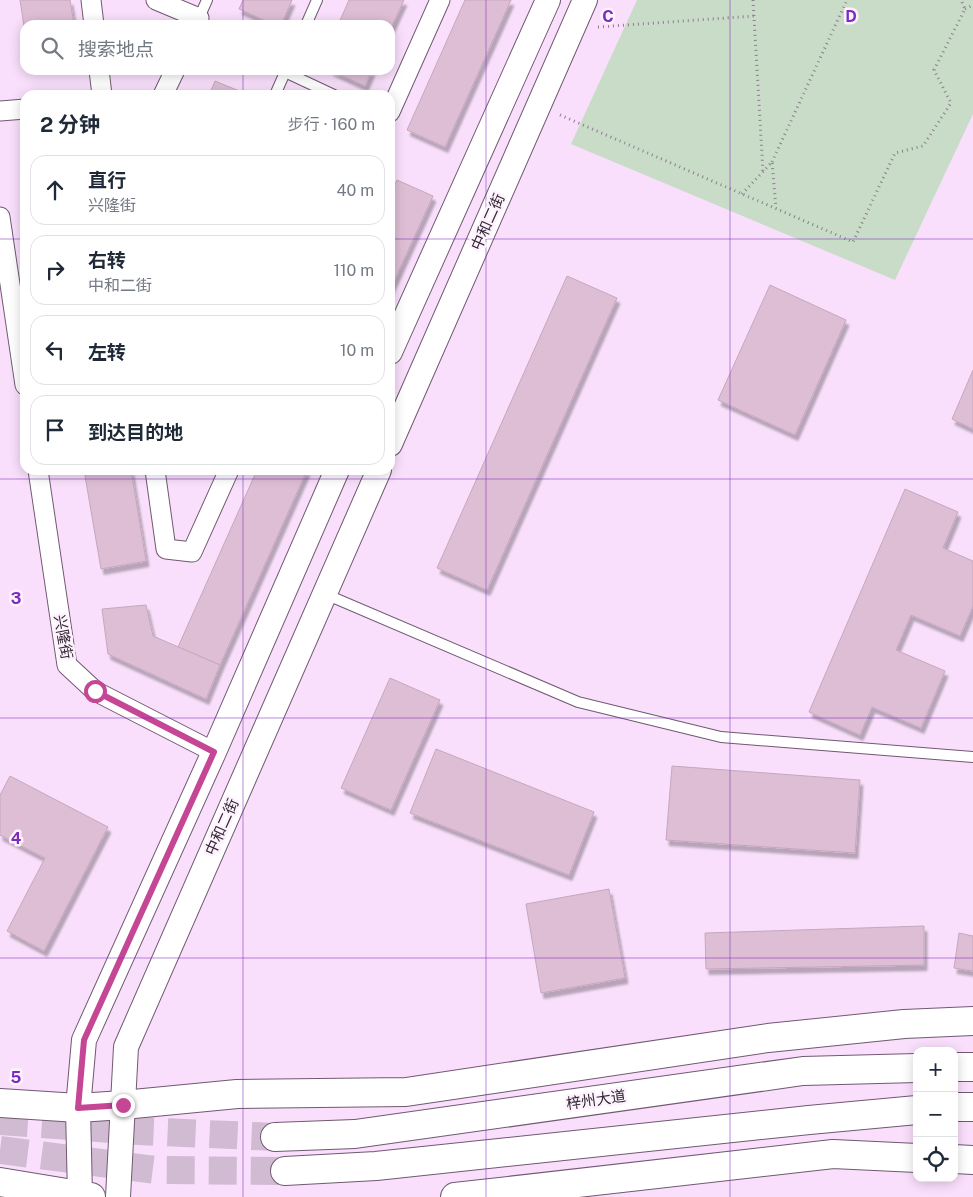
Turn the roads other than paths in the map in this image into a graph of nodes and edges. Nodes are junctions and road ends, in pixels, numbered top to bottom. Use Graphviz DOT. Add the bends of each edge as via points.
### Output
graph roads {
  1 [pos="91,0"];
  2 [pos="156,0"];
  3 [pos="207,0"];
  4 [pos="317,0"];
  5 [pos="440,0"];
  6 [pos="548,0"];
  7 [pos="585,0"];
  8 [pos="93,20"];
  9 [pos="193,20"];
  10 [pos="198,20"];
  11 [pos="308,20"];
  12 [pos="100,75"];
  13 [pos="173,75"];
  14 [pos="283,75"];
  15 [pos="293,75"];
  16 [pos="102,90"];
  17 [pos="165,90"];
  18 [pos="277,90"];
  19 [pos="324,90"];
  20 [pos="395,101"];
  21 [pos="20,109"];
  22 [pos="0,111"];
  23 [pos="0,216"];
  24 [pos="395,341"];
  25 [pos="20,350"];
  26 [pos="395,433"];
  27 [pos="39,475"];
  28 [pos="156,475"];
  29 [pos="227,475"];
  30 [pos="335,475"];
  31 [pos="376,475"];
  32 [pos="324,594"];
  33 [pos="214,752"];
  34 [pos="973,756"];
  35 [pos="973,1021"];
  36 [pos="958,1067"];
  37 [pos="973,1067"];
  38 [pos="913,1068"];
  39 [pos="0,1103"];
  40 [pos="123,1105"];
  41 [pos="958,1107"];
  42 [pos="973,1107"];
  43 [pos="78,1108"];
  44 [pos="913,1110"];
  45 [pos="275,1137"];
  46 [pos="913,1158"];
  47 [pos="958,1159"];
  48 [pos="973,1160"];
  49 [pos="285,1171"];
  50 [pos="0,1182"];
  51 [pos="84,1197"];
  52 [pos="118,1197"];
  53 [pos="455,1197"];
  1 -- 8 [label="street"];
  2 -- 9 [label="street"];
  3 -- 10 [label="lane"];
  4 -- 11 [label="lane"];
  5 -- 20 [label="street"];
  6 -- 24 [label="street"];
  7 -- 26 [label="street, 中和二街"];
  12 -- 16 [label="street"];
  13 -- 17 [label="street"];
  14 -- 18 [label="lane"];
  15 -- 19 [label="lane"];
  21 -- 22 [label="street"];
  23 -- 25 [label="street"];
  27 -- 33 [label="street, 兴隆街" via="67,665 95,691"];
  28 -- 29 [label="street" via="166,550 192,552"];
  30 -- 33 [label="street"];
  31 -- 32 [label="street, 中和二街"];
  32 -- 34 [label="lane" via="578,702 721,737"];
  32 -- 40 [label="street, 中和二街" via="126,1047"];
  33 -- 43 [label="street" via="84,1040"];
  35 -- 40 [label="main road" via="904,1024 768,1038 406,1092 237,1094"];
  36 -- 37 [label="main road"];
  38 -- 45 [label="main road, 梓州大道" via="802,1071 355,1134"];
  39 -- 43 [label="main road"];
  40 -- 43 [label="main road"];
  40 -- 52 [label="street, 中和二街"];
  41 -- 42 [label="main road"];
  43 -- 51 [label="street"];
  44 -- 49 [label="main road" via="376,1166"];
  46 -- 53 [label="main road" via="833,1154"];
  47 -- 48 [label="main road"];
  50 -- 51 [label="main road"];
}
